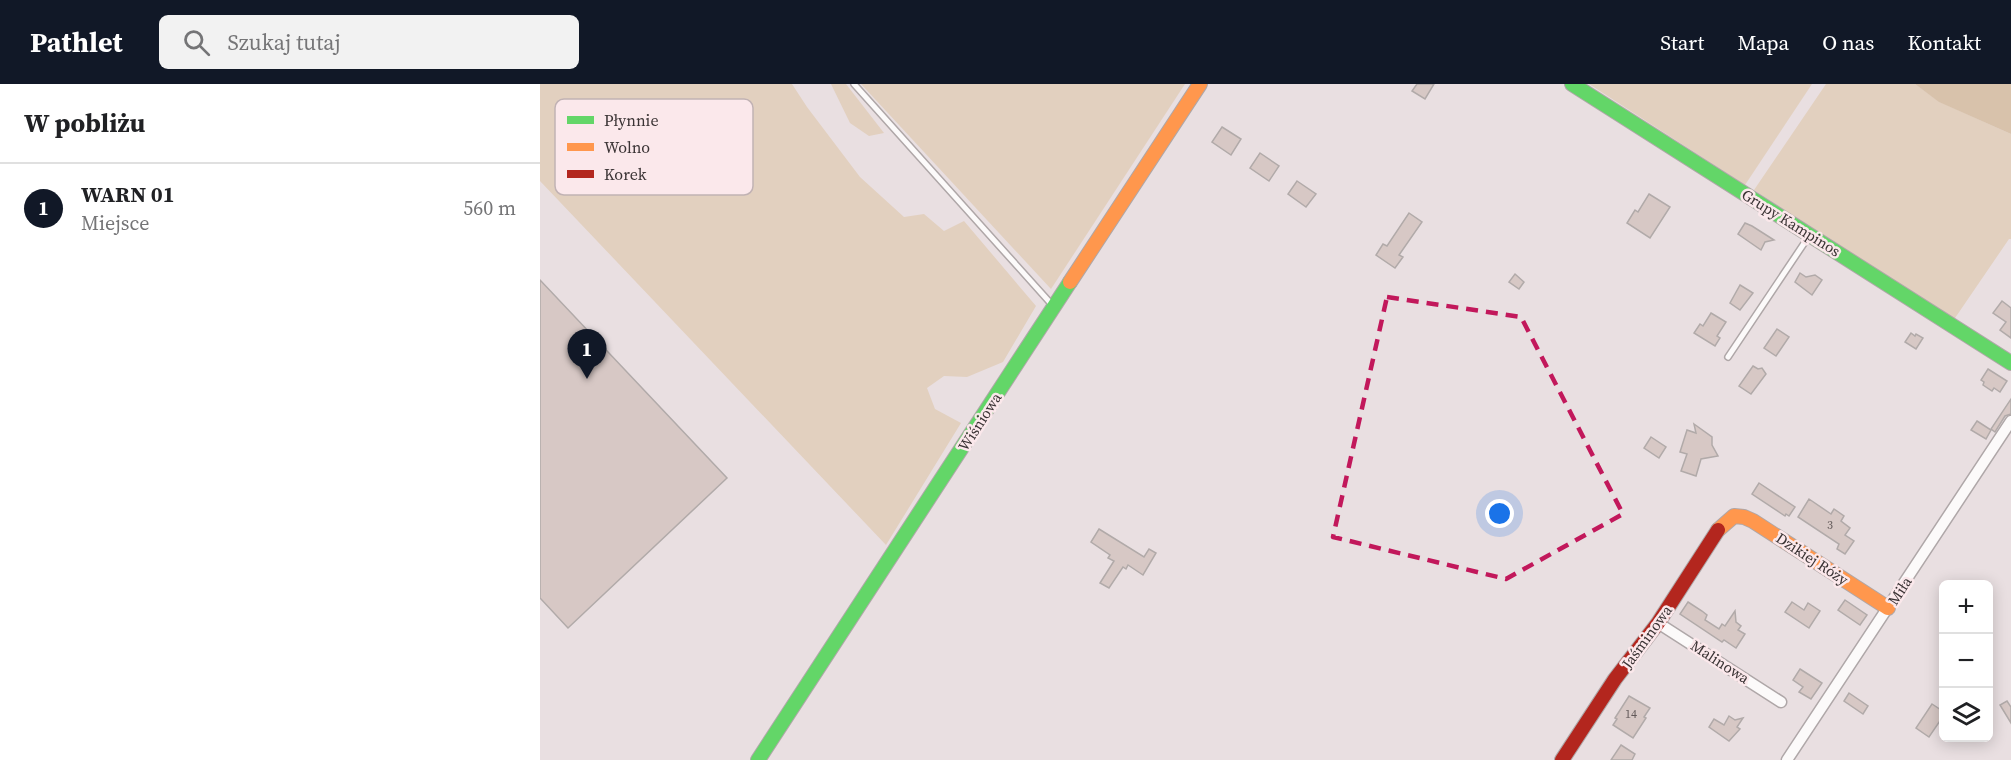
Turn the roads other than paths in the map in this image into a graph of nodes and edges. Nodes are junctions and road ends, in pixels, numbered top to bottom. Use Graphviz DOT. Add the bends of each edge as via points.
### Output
graph roads {
  1 [pos="854,84"];
  2 [pos="1200,84"];
  3 [pos="1572,84"];
  4 [pos="1809,235"];
  5 [pos="1055,308"];
  6 [pos="1728,357"];
  7 [pos="2011,363"];
  8 [pos="2011,421"];
  9 [pos="1734,516"];
  10 [pos="1888,608"];
  11 [pos="1658,623"];
  12 [pos="1781,702"];
  13 [pos="758,760"];
  14 [pos="1562,760"];
  15 [pos="1787,760"];
  1 -- 5 [label="lane"];
  2 -- 5 [label="street, Wiśniowa"];
  3 -- 4 [label="street, Grupy Kampinos"];
  4 -- 6 [label="lane"];
  4 -- 7 [label="street, Grupy Kampinos"];
  5 -- 13 [label="street, Wiśniowa"];
  8 -- 10 [label="street, Miła"];
  9 -- 10 [label="street, Dzikiej Róży" via="1753,521"];
  9 -- 11 [label="street, Jaśminowa" via="1719,529"];
  10 -- 15 [label="street, Miła"];
  11 -- 12 [label="street, Malinowa"];
  11 -- 14 [label="street, Jaśminowa" via="1615,679"];
}
